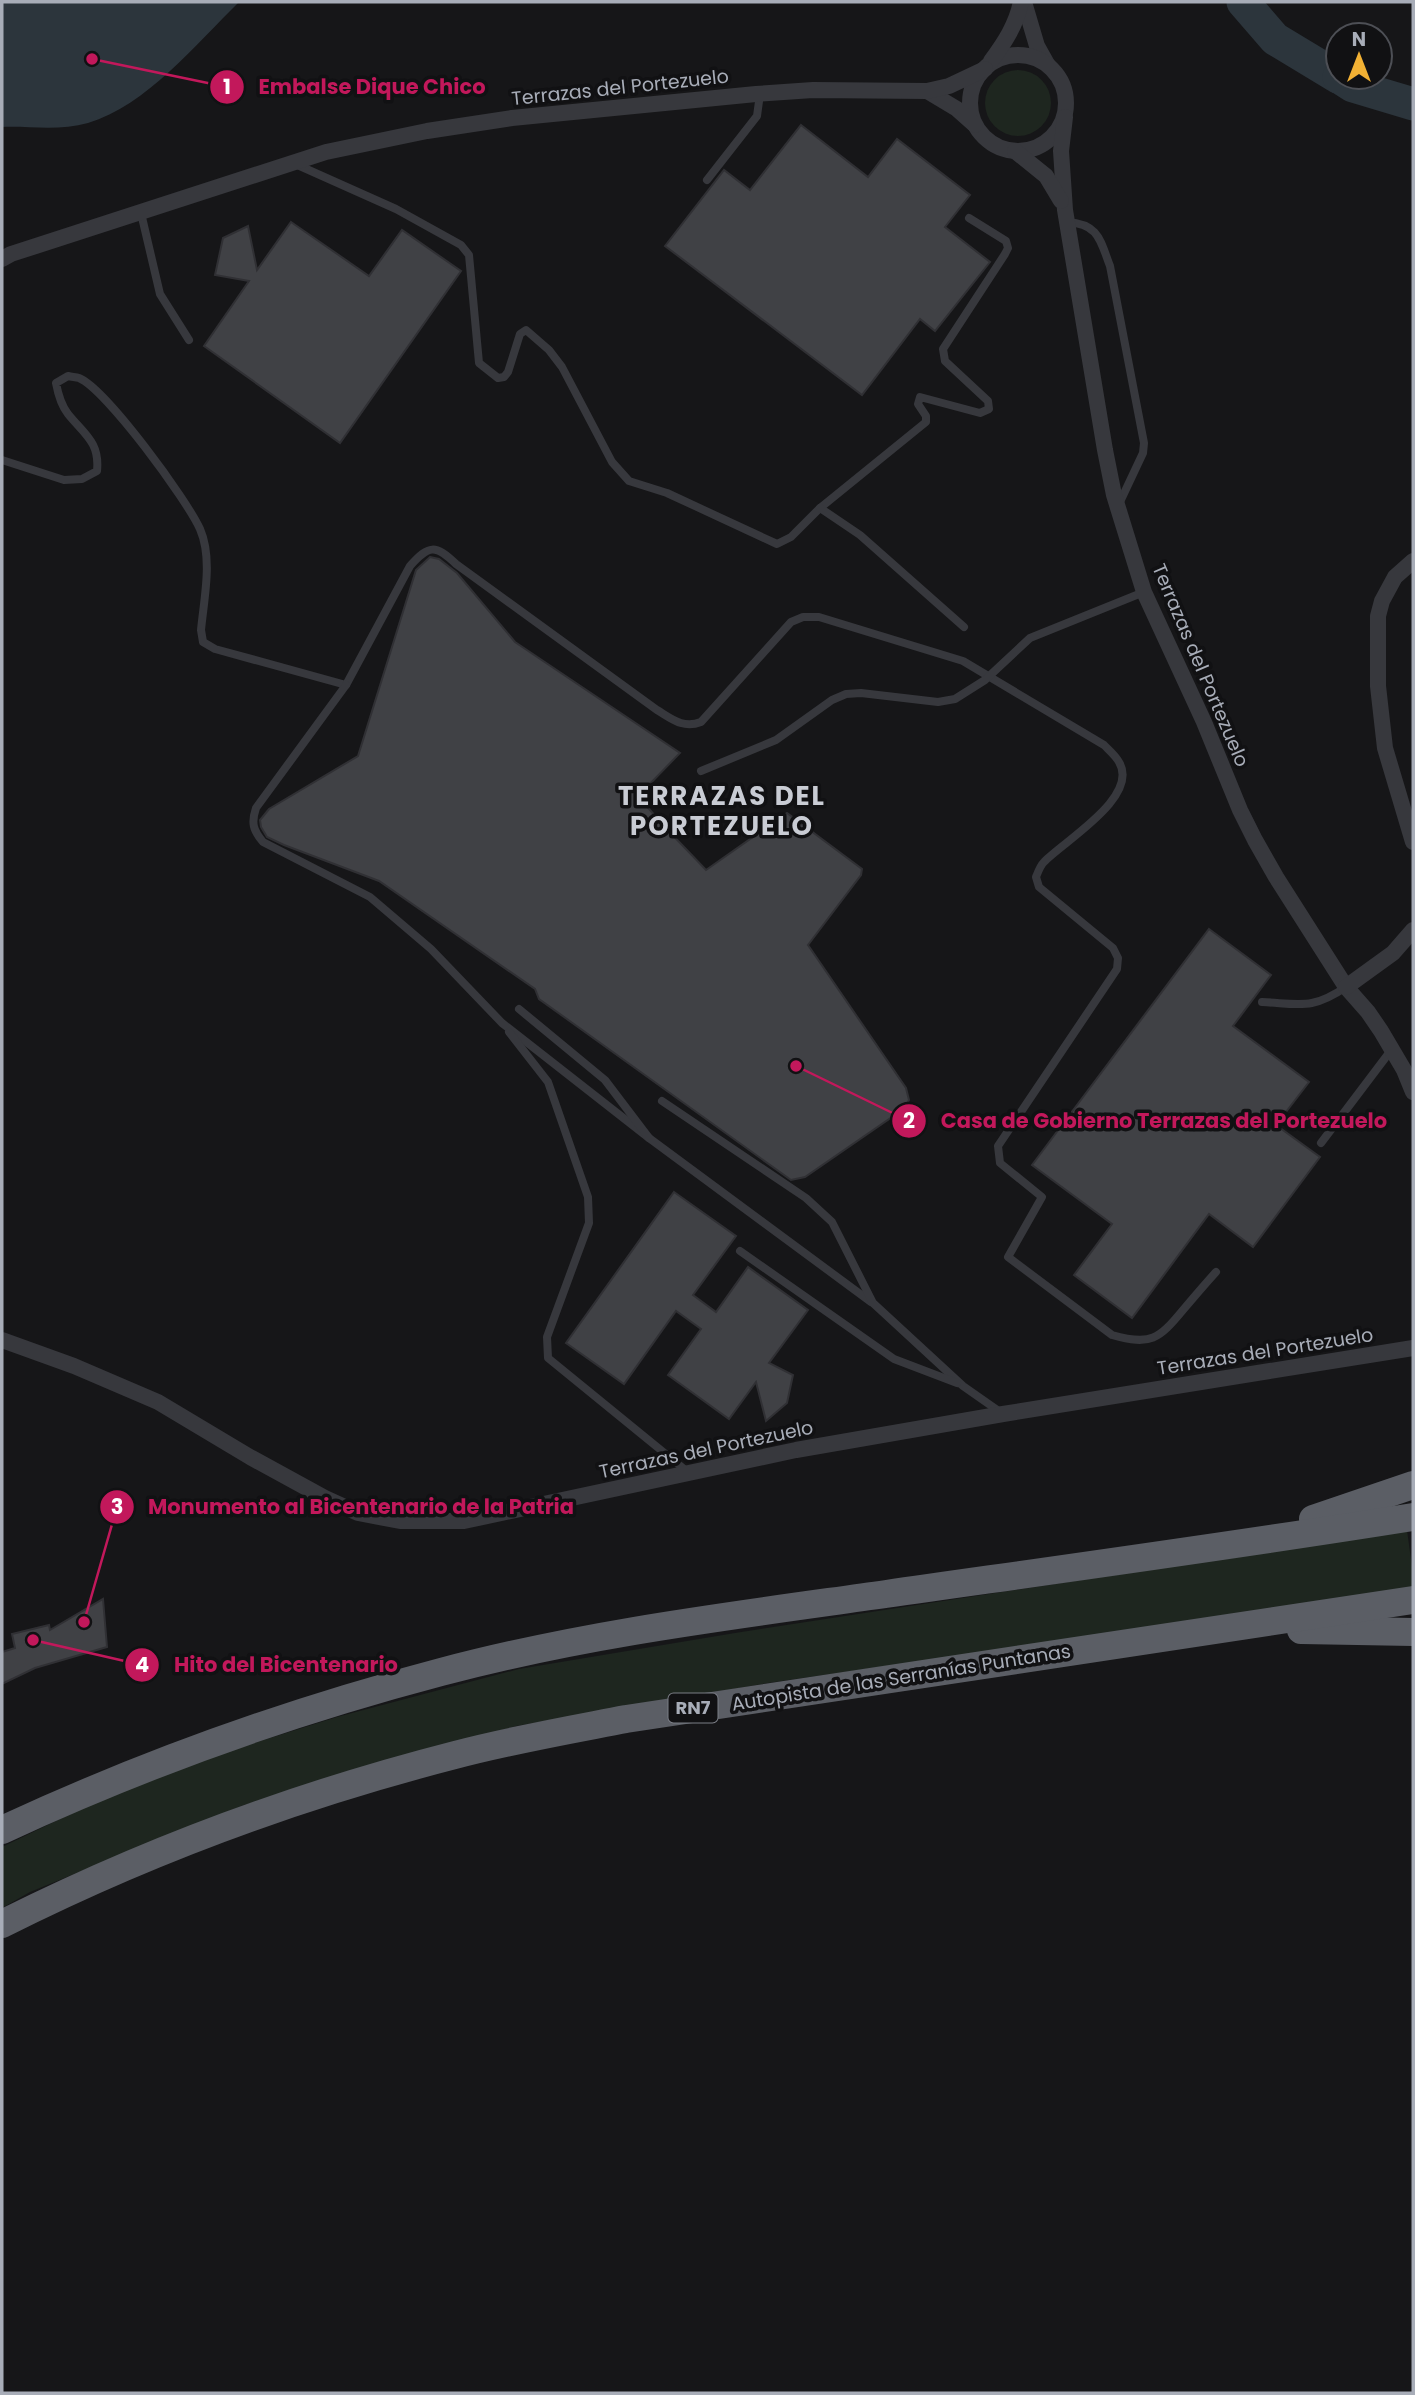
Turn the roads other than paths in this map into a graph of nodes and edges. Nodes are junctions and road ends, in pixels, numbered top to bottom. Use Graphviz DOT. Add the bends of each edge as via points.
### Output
graph roads {
  1 [pos="1023,2"];
  2 [pos="1047,64"];
  3 [pos="986,67"];
  4 [pos="927,91"];
  5 [pos="760,94"];
  6 [pos="1065,117"];
  7 [pos="975,125"];
  8 [pos="1015,151"];
  9 [pos="293,163"];
  10 [pos="707,180"];
  11 [pos="141,213"];
  12 [pos="1066,216"];
  13 [pos="969,218"];
  14 [pos="2,259"];
  15 [pos="189,340"];
  16 [pos="2,460"];
  17 [pos="1117,507"];
  18 [pos="820,508"];
  19 [pos="1413,561"];
  20 [pos="1144,592"];
  21 [pos="964,627"];
  22 [pos="990,676"];
  23 [pos="346,685"];
  24 [pos="701,771"];
  25 [pos="1413,842"];
  26 [pos="1413,930"];
  27 [pos="1346,987"];
  28 [pos="1262,1002"];
  29 [pos="519,1009"];
  30 [pos="502,1023"];
  31 [pos="1392,1049"];
  32 [pos="1413,1092"];
  33 [pos="662,1101"];
  34 [pos="649,1138"];
  35 [pos="1321,1143"];
  36 [pos="740,1251"];
  37 [pos="1216,1272"];
  38 [pos="873,1303"];
  39 [pos="2,1340"];
  40 [pos="1413,1348"];
  41 [pos="963,1385"];
  42 [pos="1003,1413"];
  43 [pos="689,1473"];
  44 [pos="1413,1485"];
  45 [pos="1413,1517"];
  46 [pos="1231,1546"];
  47 [pos="1413,1600"];
  48 [pos="1225,1629"];
  49 [pos="1413,1632"];
  50 [pos="2,1830"];
  51 [pos="2,1924"];
  1 -- 2 [label="street, Terrazas del Portezuelo"];
  1 -- 3 [label="street, Terrazas del Portezuelo" via="1010,33"];
  2 -- 3 [label="street, Terrazas del Portezuelo" via="1019,54"];
  2 -- 6 [label="street, Terrazas del Portezuelo" via="1064,88"];
  3 -- 4 [label="street, Terrazas del Portezuelo" via="949,86"];
  3 -- 7 [label="street, Terrazas del Portezuelo" via="971,93"];
  4 -- 5 [label="street, Terrazas del Portezuelo"];
  4 -- 7 [label="street, Terrazas del Portezuelo"];
  5 -- 9 [label="street, Terrazas del Portezuelo" via="512,118 426,131"];
  5 -- 10 [label="lane" via="757,116"];
  6 -- 8 [label="street" via="1046,142"];
  6 -- 12 [label="street, Terrazas del Portezuelo" via="1061,151"];
  7 -- 8 [label="street, Terrazas del Portezuelo" via="985,138"];
  8 -- 12 [label="street, Terrazas del Portezuelo" via="1046,176"];
  9 -- 11 [label="street, Terrazas del Portezuelo"];
  9 -- 18 [label="lane" via="396,209 461,245 469,255 479,363 491,375 504,377 520,334 526,330 533,334 562,367 612,462 629,481 667,493 777,544"];
  11 -- 14 [label="street, Terrazas del Portezuelo"];
  11 -- 15 [label="lane" via="160,294"];
  12 -- 17 [label="street, Terrazas del Portezuelo"];
  12 -- 17 [label="lane" via="1091,228 1110,266 1144,443"];
  13 -- 18 [label="lane" via="1006,241 1008,248 943,349 945,361 988,401 989,409 980,413 920,397 918,404 926,422"];
  16 -- 23 [label="lane" via="64,480 97,471 99,456 87,434 66,413 56,383 68,376 80,378 134,432 200,529 207,558 203,642"];
  17 -- 20 [label="street, Terrazas del Portezuelo"];
  18 -- 21 [label="lane" via="860,535"];
  19 -- 25 [label="street" via="1395,577 1382,601 1378,686 1385,748"];
  20 -- 22 [label="lane" via="1030,638"];
  20 -- 27 [label="street, Terrazas del Portezuelo" via="1255,840"];
  22 -- 23 [label="lane" via="963,661 819,617 803,617 791,622 701,722 680,724 442,551 433,549 423,552 410,566"];
  22 -- 24 [label="lane" via="955,699 938,702 846,694 832,699 776,740"];
  22 -- 37 [label="lane" via="1104,745 1120,763 1122,773 1112,802 1042,864 1036,877 1039,887 1113,948 1118,958 1116,969 998,1146 1000,1163 1042,1197 1008,1257 1112,1335 1130,1340 1164,1333"];
  23 -- 30 [label="lane" via="256,808 253,831 263,842 370,897 430,949"];
  26 -- 27 [label="street" via="1393,953"];
  27 -- 28 [label="lane" via="1326,1001 1311,1004"];
  27 -- 31 [label="street, Terrazas del Portezuelo"];
  29 -- 34 [label="lane" via="605,1080"];
  30 -- 34 [label="lane"];
  30 -- 43 [label="lane" via="548,1082 588,1197 589,1223 547,1337 548,1358"];
  31 -- 32 [label="street, Terrazas del Portezuelo"];
  31 -- 35 [label="lane"];
  33 -- 38 [label="lane" via="806,1198 832,1222"];
  34 -- 38 [label="lane"];
  36 -- 41 [label="lane" via="894,1359"];
  38 -- 41 [label="lane"];
  39 -- 43 [label="street, Terrazas del Portezuelo" via="158,1402 358,1513 400,1521 464,1521"];
  40 -- 42 [label="street, Terrazas del Portezuelo"];
  41 -- 42 [label="lane"];
  42 -- 43 [label="street, Terrazas del Portezuelo"];
  44 -- 46 [label="highway"];
  45 -- 46 [label="highway"];
  46 -- 50 [label="highway" via="661,1625 443,1671 190,1749"];
  47 -- 48 [label="highway, Autopista de las Serranías Puntanas / RN7"];
  48 -- 49 [label="highway"];
  48 -- 51 [label="highway, Autopista de las Serranías Puntanas / RN7" via="626,1719 454,1755 296,1803 167,1849"];
}
